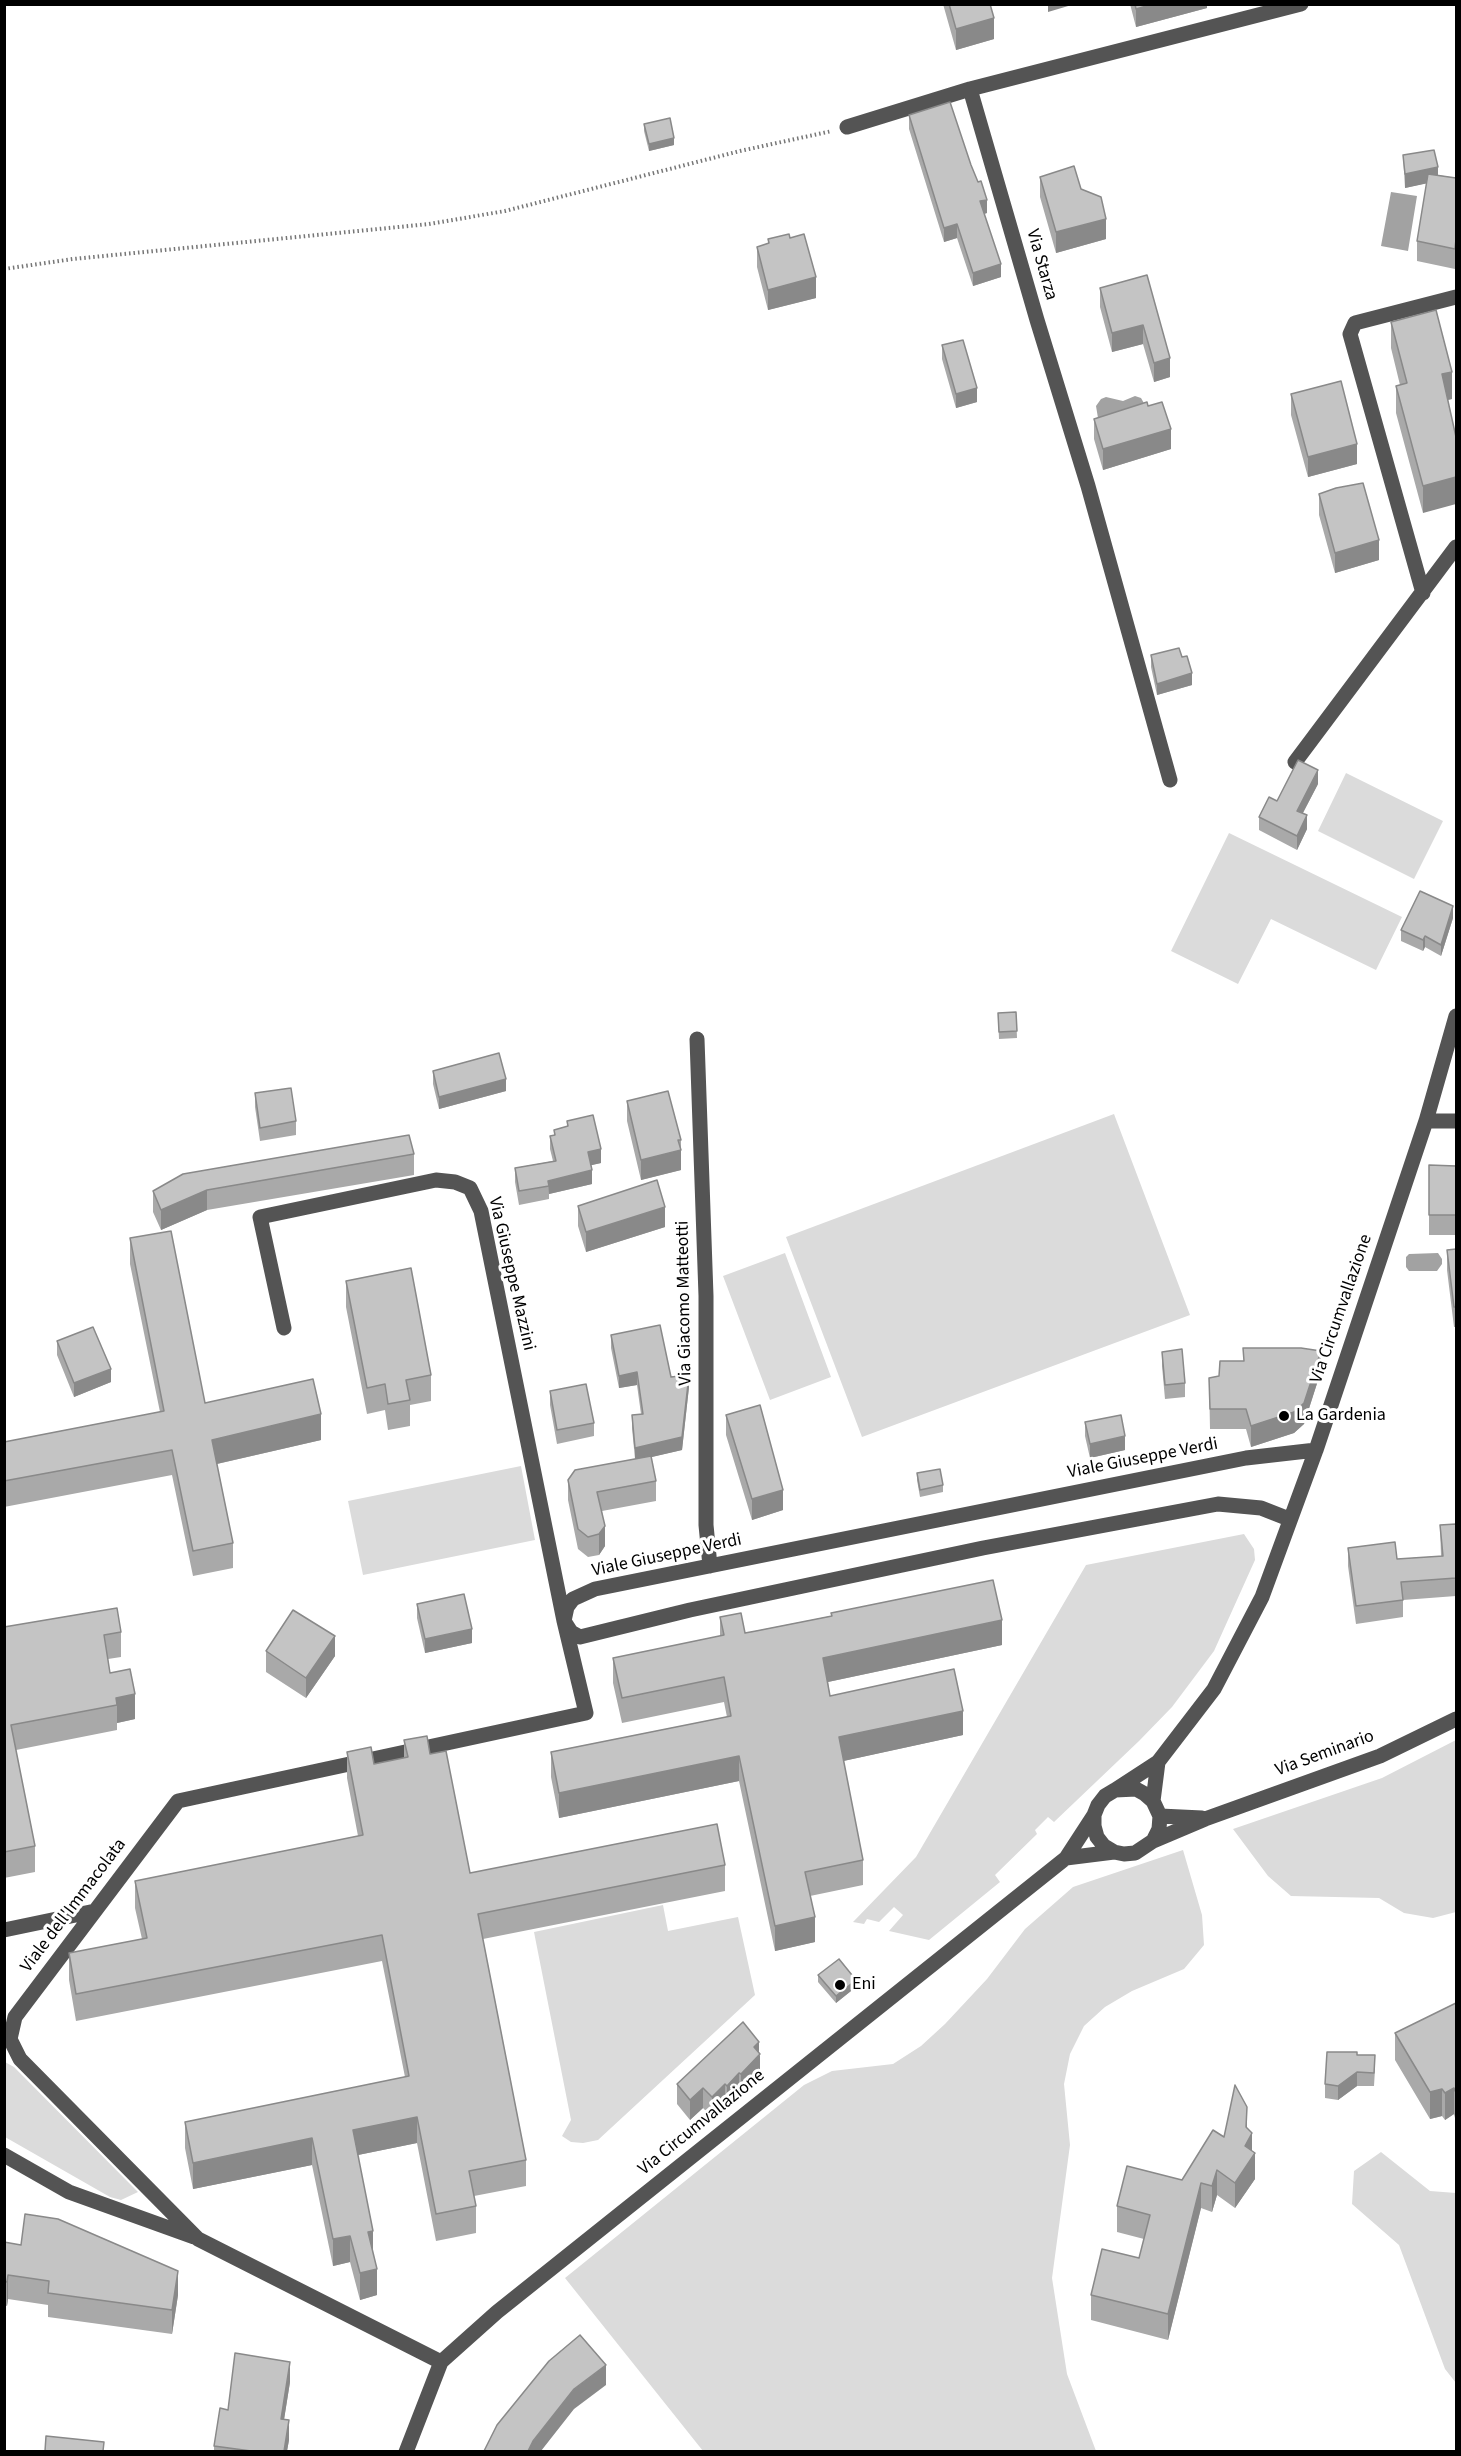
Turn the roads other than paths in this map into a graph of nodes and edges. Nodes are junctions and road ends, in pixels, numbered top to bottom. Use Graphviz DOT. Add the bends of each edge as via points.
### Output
graph roads {
  1 [pos="1300,4"];
  2 [pos="970,88"];
  3 [pos="847,128"];
  4 [pos="1456,297"];
  5 [pos="1456,548"];
  6 [pos="1423,593"];
  7 [pos="1295,762"];
  8 [pos="1170,780"];
  9 [pos="1456,1016"];
  10 [pos="697,1038"];
  11 [pos="1450,1068"];
  12 [pos="1426,1120"];
  13 [pos="1456,1121"];
  14 [pos="284,1328"];
  15 [pos="1316,1450"];
  16 [pos="1289,1519"];
  17 [pos="710,1566"];
  18 [pos="564,1621"];
  19 [pos="1456,1719"];
  20 [pos="1158,1762"];
  21 [pos="1115,1790"];
  22 [pos="1153,1801"];
  23 [pos="1094,1815"];
  24 [pos="1160,1816"];
  25 [pos="1205,1819"];
  26 [pos="1153,1841"];
  27 [pos="1114,1852"];
  28 [pos="1066,1858"];
  29 [pos="95,1911"];
  30 [pos="4,1930"];
  31 [pos="7,2039"];
  32 [pos="4,2155"];
  33 [pos="198,2239"];
  34 [pos="441,2362"];
  35 [pos="406,2451"];
  1 -- 2 [label="street"];
  2 -- 3 [label="street"];
  2 -- 8 [label="street, Via Starza"];
  4 -- 6 [label="street" via="1355,323 1350,334"];
  5 -- 6 [label="street"];
  6 -- 7 [label="street"];
  9 -- 11 [label="street, Via Circumvallazione"];
  10 -- 17 [label="street, Via Giacomo Matteotti"];
  11 -- 12 [label="street, Via Circumvallazione"];
  12 -- 13 [label="street"];
  12 -- 15 [label="street, Via Circumvallazione"];
  14 -- 18 [label="street, Via Giuseppe Mazzini" via="260,1217 436,1180 470,1188 481,1211"];
  15 -- 16 [label="street, Via Circumvallazione"];
  15 -- 17 [label="street, Viale Giuseppe Verdi" via="1246,1458"];
  16 -- 18 [label="street" via="1261,1508 1218,1504 983,1548 580,1637"];
  16 -- 20 [label="street, Via Circumvallazione" via="1262,1597 1214,1689"];
  17 -- 18 [label="street, Viale Giuseppe Verdi" via="595,1589 573,1599"];
  18 -- 29 [label="street, Viale dell'Immacolata" via="586,1713 178,1801"];
  19 -- 25 [label="street, Via Seminario" via="1380,1756"];
  20 -- 21 [label="street, Via Circumvallazione"];
  20 -- 22 [label="street"];
  21 -- 22 [label="street" via="1136,1789"];
  21 -- 23 [label="street" via="1105,1796"];
  22 -- 24 [label="street"];
  23 -- 27 [label="street" via="1097,1837"];
  23 -- 28 [label="street, Via Circumvallazione"];
  24 -- 25 [label="street, Via Seminario"];
  24 -- 26 [label="street"];
  25 -- 26 [label="street, Via Seminario"];
  26 -- 27 [label="street" via="1135,1853"];
  27 -- 28 [label="street"];
  28 -- 34 [label="street, Via Circumvallazione" via="497,2312"];
  29 -- 30 [label="street"];
  29 -- 31 [label="street, Viale dell'Immacolata" via="15,2017"];
  31 -- 33 [label="street, Viale dell'Immacolata" via="20,2059"];
  32 -- 33 [label="street" via="69,2192"];
  33 -- 34 [label="street, Viale dell'Immacolata"];
  34 -- 35 [label="street, Via Circumvallazione"];
}
